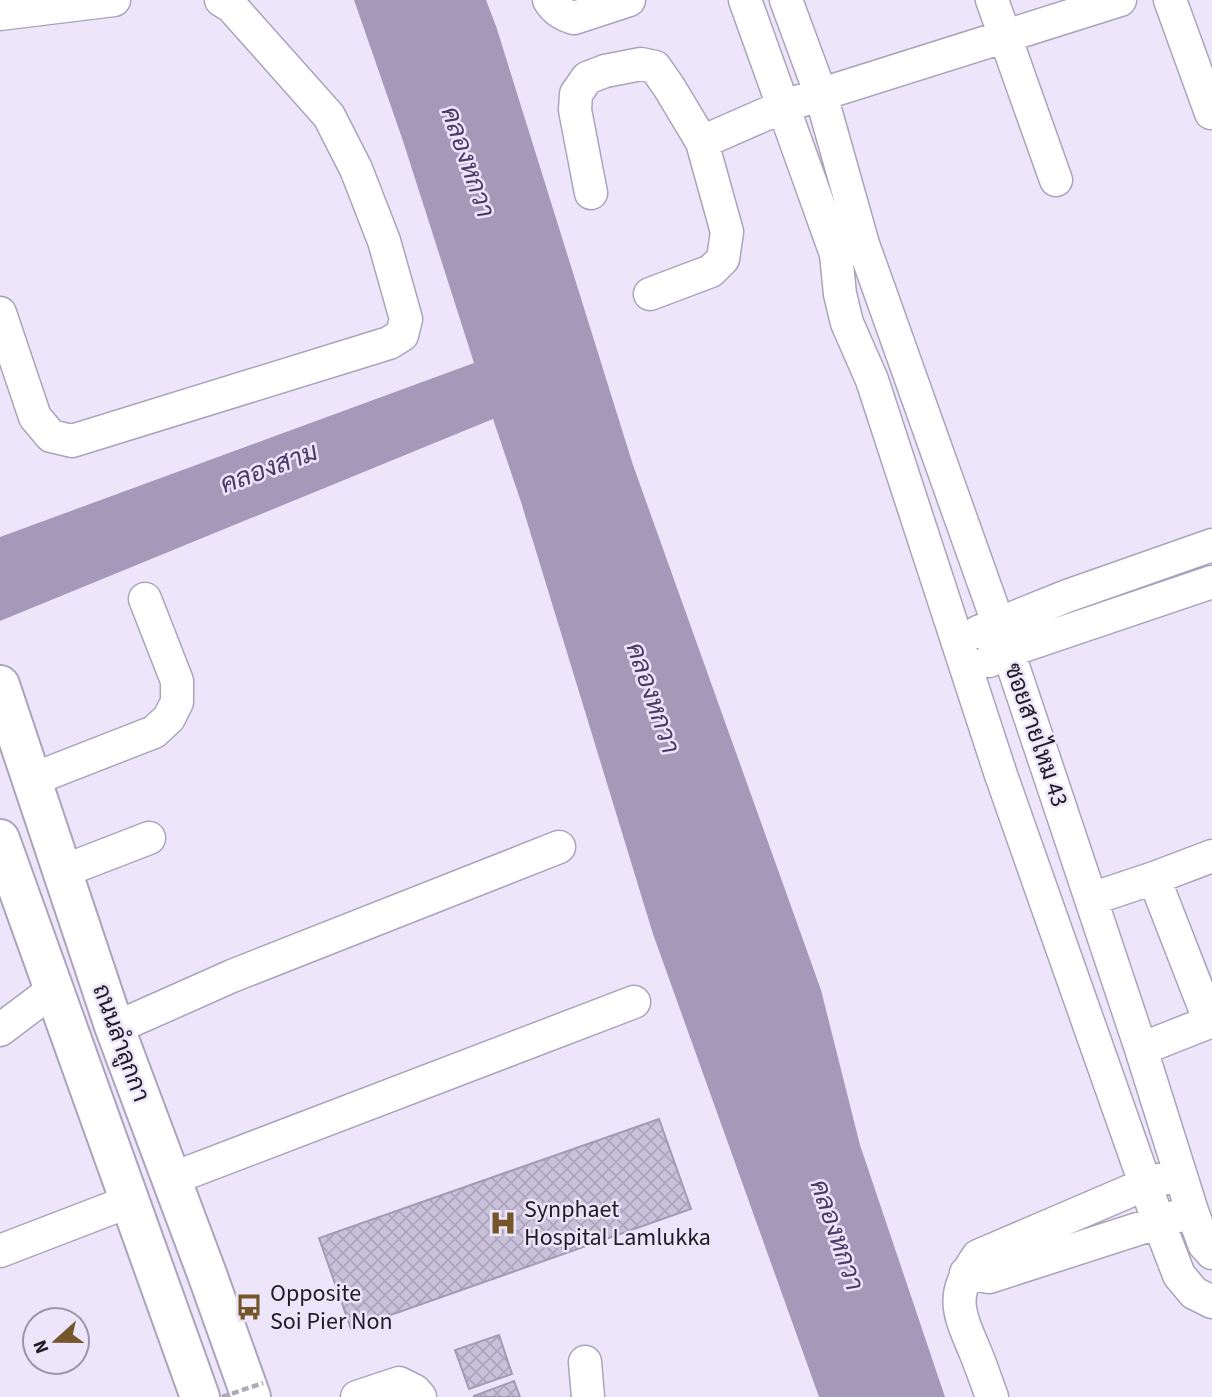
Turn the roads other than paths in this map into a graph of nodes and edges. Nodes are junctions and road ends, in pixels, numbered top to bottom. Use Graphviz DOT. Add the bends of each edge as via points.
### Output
graph roads {
  1 [pos="114,0"];
  2 [pos="221,0"];
  3 [pos="549,0"];
  4 [pos="629,0"];
  5 [pos="745,0"];
  6 [pos="786,0"];
  7 [pos="992,0"];
  8 [pos="1120,0"];
  9 [pos="1170,0"];
  10 [pos="0,14"];
  11 [pos="1004,37"];
  12 [pos="821,95"];
  13 [pos="784,106"];
  14 [pos="1211,113"];
  15 [pos="702,142"];
  16 [pos="1056,180"];
  17 [pos="591,193"];
  18 [pos="850,249"];
  19 [pos="650,294"];
  20 [pos="0,313"];
  21 [pos="1212,545"];
  22 [pos="1212,582"];
  23 [pos="1067,596"];
  24 [pos="145,599"];
  25 [pos="1079,626"];
  26 [pos="1003,638"];
  27 [pos="957,640"];
  28 [pos="968,674"];
  29 [pos="0,685"];
  30 [pos="31,780"];
  31 [pos="149,838"];
  32 [pos="0,839"];
  33 [pos="559,847"];
  34 [pos="1212,856"];
  35 [pos="61,872"];
  36 [pos="1154,878"];
  37 [pos="7,880"];
  38 [pos="1091,899"];
  39 [pos="53,989"];
  40 [pos="634,1002"];
  41 [pos="1211,1021"];
  42 [pos="114,1026"];
  43 [pos="0,1030"];
  44 [pos="1141,1048"];
  45 [pos="1180,1174"];
  46 [pos="171,1179"];
  47 [pos="1146,1184"];
  48 [pos="130,1201"];
  49 [pos="1192,1211"];
  50 [pos="1159,1223"];
  51 [pos="0,1251"];
  52 [pos="1212,1253"];
  53 [pos="966,1273"];
  54 [pos="1212,1301"];
  55 [pos="585,1362"];
  56 [pos="257,1390"];
  57 [pos="373,1394"];
  58 [pos="200,1397"];
  59 [pos="420,1397"];
  60 [pos="588,1397"];
  61 [pos="992,1397"];
  1 -- 10 [label="street"];
  2 -- 20 [label="street" via="329,116 384,241 405,319 402,335 389,343 72,441 51,436 35,417"];
  3 -- 4 [label="street" via="574,18"];
  5 -- 13 [label="street"];
  6 -- 12 [label="street"];
  7 -- 11 [label="street"];
  8 -- 11 [label="street"];
  9 -- 14 [label="street"];
  11 -- 12 [label="street"];
  11 -- 16 [label="street"];
  12 -- 13 [label="street"];
  12 -- 18 [label="street"];
  13 -- 15 [label="street"];
  13 -- 18 [label="street"];
  15 -- 17 [label="street" via="654,67 641,64 587,78 576,94 575,110"];
  15 -- 19 [label="street" via="727,232 723,259 711,271"];
  18 -- 26 [label="street, ซอยสายไหม 43"];
  18 -- 27 [label="street" via="840,294 847,323 872,380"];
  21 -- 23 [label="street"];
  22 -- 25 [label="street"];
  23 -- 25 [label="street"];
  23 -- 26 [label="street"];
  24 -- 30 [label="street" via="177,681 177,702 169,718 154,732"];
  25 -- 26 [label="street"];
  26 -- 27 [label="street"];
  26 -- 28 [label="street"];
  26 -- 38 [label="street, ซอยสายไหม 43"];
  27 -- 28 [label="street"];
  28 -- 47 [label="street"];
  29 -- 30 [label="main road, ถนนลำลูกกา"];
  30 -- 35 [label="main road, ถนนลำลูกกา"];
  31 -- 35 [label="street"];
  32 -- 37 [label="main road, ถนนลำลูกกา"];
  33 -- 42 [label="street"];
  34 -- 36 [label="street"];
  35 -- 42 [label="main road, ถนนลำลูกกา"];
  36 -- 38 [label="street"];
  36 -- 41 [label="street"];
  37 -- 39 [label="main road, ถนนลำลูกกา"];
  38 -- 44 [label="street, ซอยสายไหม 43"];
  39 -- 43 [label="street"];
  39 -- 48 [label="main road, ถนนลำลูกกา"];
  40 -- 46 [label="street"];
  41 -- 44 [label="street"];
  42 -- 46 [label="main road, ถนนลำลูกกา"];
  44 -- 45 [label="street, ซอยสายไหม 43"];
  45 -- 47 [label="street"];
  45 -- 49 [label="street, ซอยสายไหม 43"];
  46 -- 56 [label="main road, ถนนลำลูกกา"];
  47 -- 50 [label="street"];
  47 -- 53 [label="street" via="978,1256"];
  48 -- 51 [label="street"];
  48 -- 58 [label="main road, ถนนลำลูกกา"];
  49 -- 50 [label="street"];
  49 -- 52 [label="street, ซอยสายไหม 43"];
  50 -- 53 [label="street" via="989,1277"];
  50 -- 54 [label="street" via="1179,1275 1194,1293"];
  53 -- 61 [label="street" via="960,1291 961,1321"];
  55 -- 60 [label="street"];
  57 -- 59 [label="street" via="399,1383"];
}
